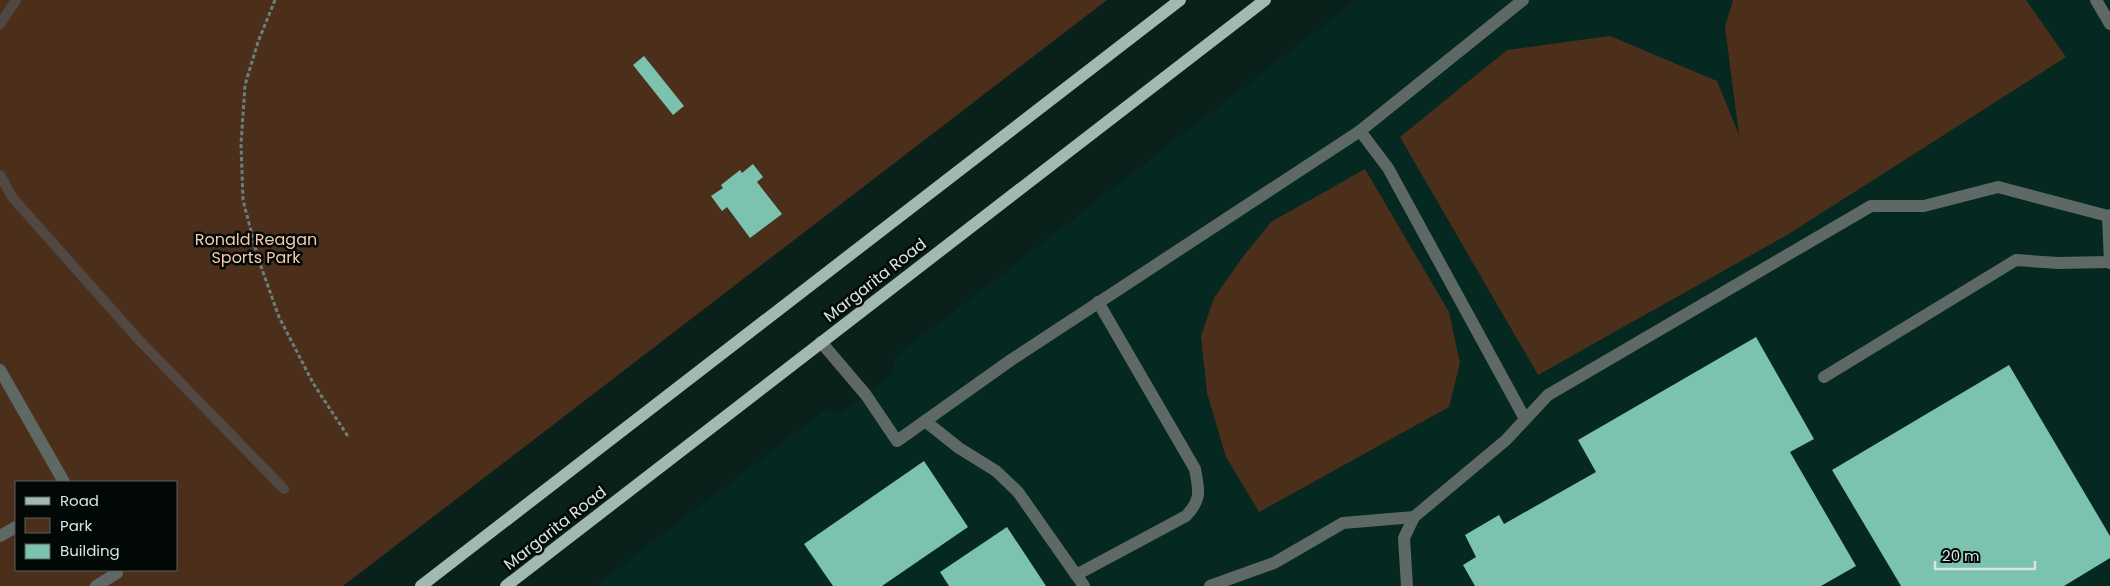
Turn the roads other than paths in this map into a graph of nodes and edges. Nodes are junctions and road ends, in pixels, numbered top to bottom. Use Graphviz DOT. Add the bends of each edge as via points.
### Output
graph roads {
  1 [pos="1180,0"];
  2 [pos="1265,0"];
  3 [pos="1523,0"];
  4 [pos="2096,0"];
  5 [pos="2110,24"];
  6 [pos="1360,131"];
  7 [pos="2109,216"];
  8 [pos="2110,262"];
  9 [pos="1098,302"];
  10 [pos="821,342"];
  11 [pos="0,370"];
  12 [pos="1824,377"];
  13 [pos="1525,420"];
  14 [pos="925,421"];
  15 [pos="63,481"];
  16 [pos="1414,517"];
  17 [pos="15,528"];
  18 [pos="0,536"];
  19 [pos="116,571"];
  20 [pos="1076,575"];
  21 [pos="96,586"];
  22 [pos="421,586"];
  23 [pos="506,586"];
  24 [pos="1084,586"];
  25 [pos="1210,586"];
  26 [pos="1407,586"];
  1 -- 22 [label="main road"];
  2 -- 10 [label="main road, Margarita Road"];
  3 -- 6 [label="lane"];
  4 -- 5 [label="lane"];
  6 -- 9 [label="lane"];
  6 -- 13 [label="lane" via="1388,168"];
  7 -- 8 [label="lane"];
  7 -- 13 [label="lane" via="1998,187 1924,206 1871,206 1548,396"];
  8 -- 12 [label="lane" via="2016,260"];
  9 -- 14 [label="lane"];
  9 -- 20 [label="lane" via="1195,469 1199,492 1197,505 1186,516"];
  10 -- 14 [label="lane" via="866,395 897,441"];
  10 -- 23 [label="main road, Margarita Road"];
  11 -- 15 [label="lane"];
  13 -- 16 [label="lane" via="1506,440"];
  14 -- 20 [label="lane" via="996,471 1018,492"];
  16 -- 25 [label="lane" via="1343,523 1274,564"];
  16 -- 26 [label="lane" via="1404,538"];
  17 -- 18 [label="lane"];
  19 -- 21 [label="lane"];
  20 -- 24 [label="lane"];
}
